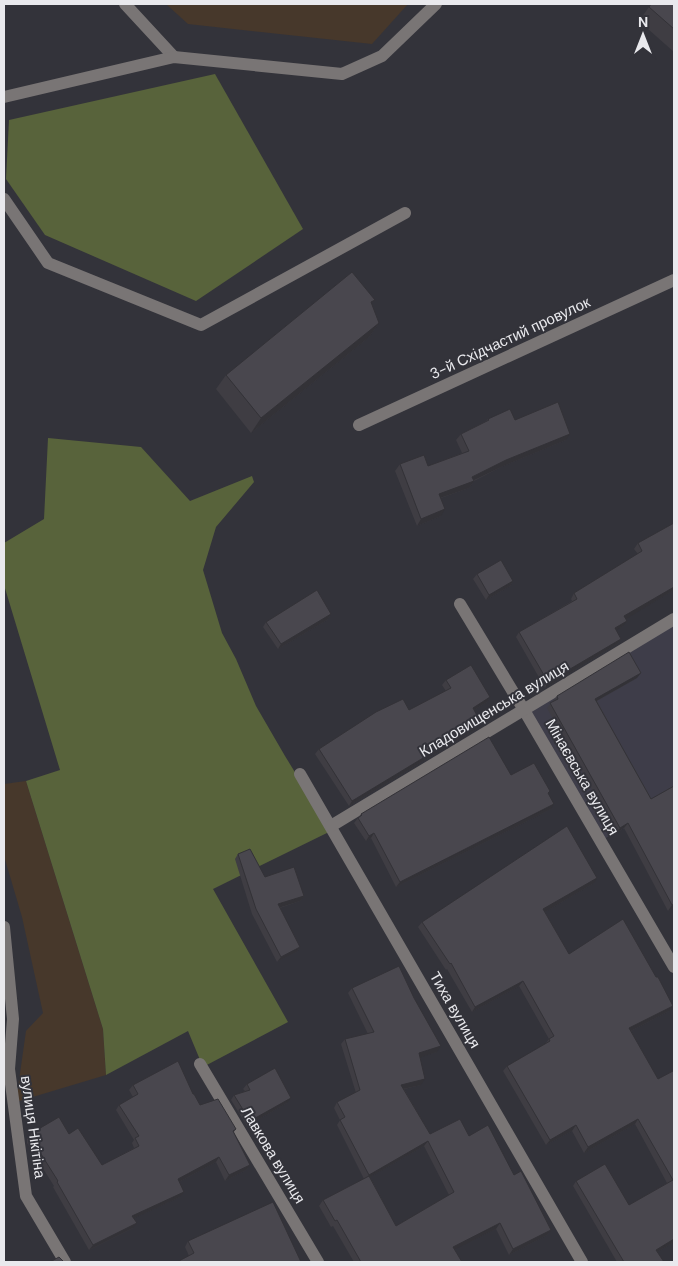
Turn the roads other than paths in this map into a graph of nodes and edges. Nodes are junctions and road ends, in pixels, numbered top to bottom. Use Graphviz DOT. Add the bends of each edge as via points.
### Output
graph roads {
  1 [pos="125,4"];
  2 [pos="436,4"];
  3 [pos="174,57"];
  4 [pos="4,97"];
  5 [pos="4,199"];
  6 [pos="405,213"];
  7 [pos="674,280"];
  8 [pos="358,426"];
  9 [pos="460,604"];
  10 [pos="674,619"];
  11 [pos="524,710"];
  12 [pos="300,774"];
  13 [pos="331,826"];
  14 [pos="4,927"];
  15 [pos="674,967"];
  16 [pos="200,1064"];
  17 [pos="6,1070"];
  18 [pos="65,1262"];
  19 [pos="318,1262"];
  20 [pos="582,1262"];
  1 -- 3 [label="street"];
  2 -- 3 [label="street" via="382,56 342,74"];
  3 -- 4 [label="street"];
  5 -- 6 [label="street" via="48,263 201,325"];
  7 -- 8 [label="street, 3-й Східчастий провулок"];
  9 -- 11 [label="street, Мінаєвська вулиця"];
  10 -- 11 [label="street, Кладовищенська вулиця"];
  11 -- 13 [label="street, Кладовищенська вулиця"];
  11 -- 15 [label="street, Мінаєвська вулиця"];
  12 -- 13 [label="street, Тиха вулиця"];
  13 -- 20 [label="street, Тиха вулиця"];
  14 -- 17 [label="street, вулиця Нікітіна" via="13,1019"];
  16 -- 19 [label="street, Лавкова вулиця"];
  17 -- 18 [label="street, вулиця Нікітіна" via="26,1196"];
}
